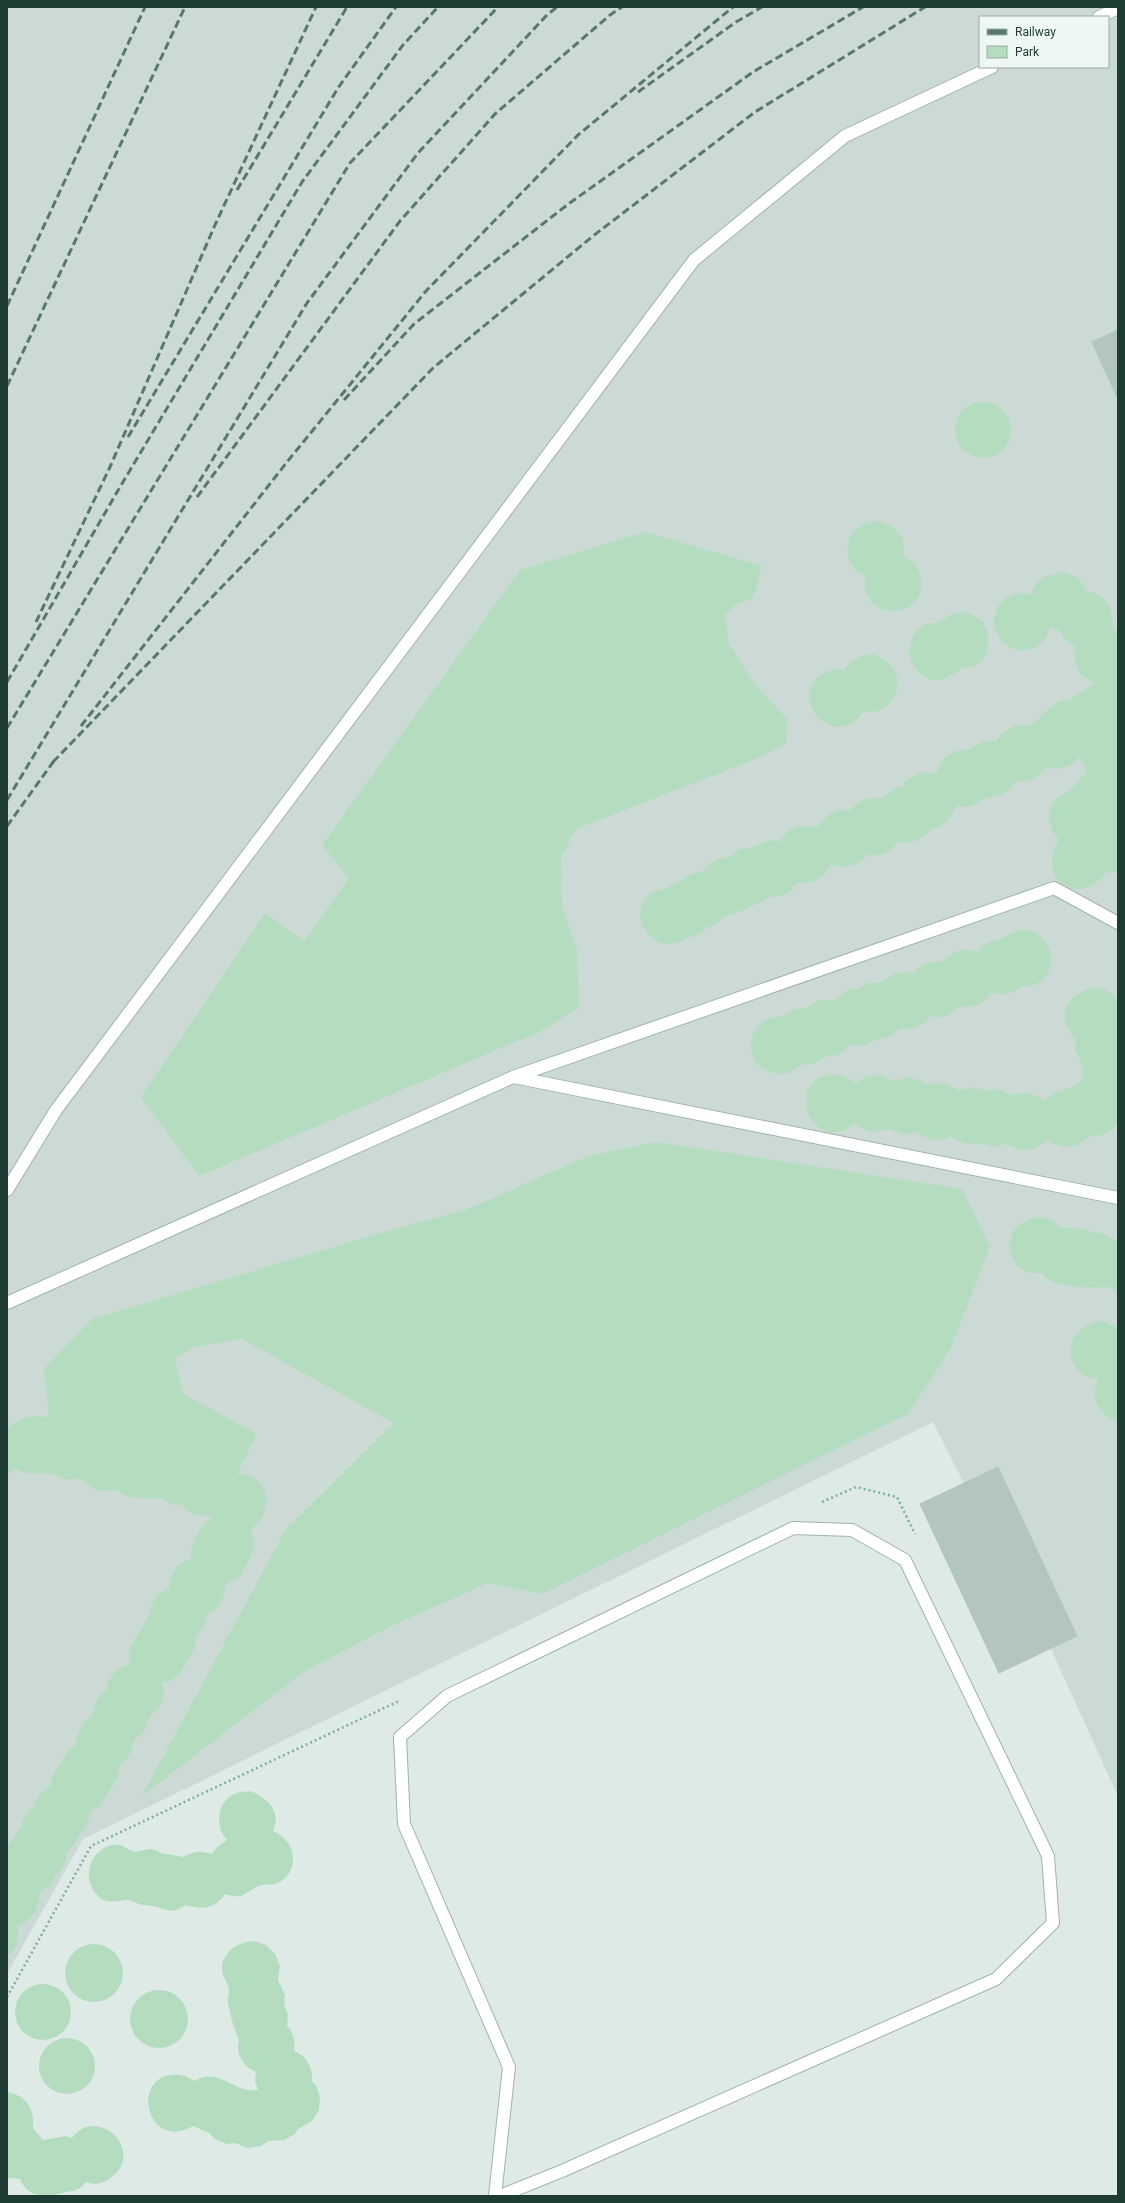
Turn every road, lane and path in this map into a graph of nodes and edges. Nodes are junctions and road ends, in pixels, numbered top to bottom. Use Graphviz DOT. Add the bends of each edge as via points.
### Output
graph roads {
  1 [pos="1118,8"];
  2 [pos="1101,16"];
  3 [pos="990,68"];
  4 [pos="1118,923"];
  5 [pos="513,1077"];
  6 [pos="7,1190"];
  7 [pos="1118,1198"];
  8 [pos="7,1303"];
  9 [pos="495,2196"];
  10 [pos="500,2196"];
  1 -- 2 [label="lane"];
  3 -- 6 [label="lane" via="845,136 694,260 56,1110"];
  4 -- 5 [label="lane" via="1054,888"];
  5 -- 7 [label="lane"];
  5 -- 8 [label="lane"];
  9 -- 10 [label="lane" via="509,2067 404,1824 400,1737 447,1696 793,1528 852,1530 906,1560 1048,1856 1053,1923 996,1979"];
}
